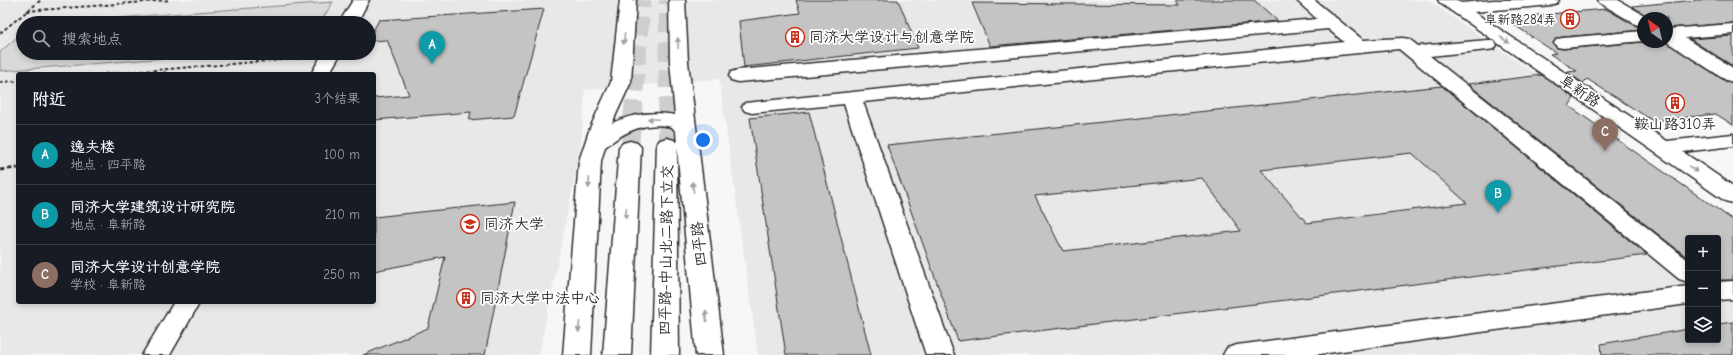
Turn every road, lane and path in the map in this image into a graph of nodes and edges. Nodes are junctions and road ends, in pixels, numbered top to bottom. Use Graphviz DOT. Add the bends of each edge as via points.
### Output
graph roads {
  1 [pos="40,0"];
  2 [pos="170,0"];
  3 [pos="361,0"];
  4 [pos="628,0"];
  5 [pos="676,0"];
  6 [pos="1304,0"];
  7 [pos="1551,0"];
  8 [pos="1606,0"];
  9 [pos="1452,4"];
  10 [pos="27,11"];
  11 [pos="21,16"];
  12 [pos="352,16"];
  13 [pos="1637,18"];
  14 [pos="16,20"];
  15 [pos="1332,23"];
  16 [pos="1733,29"];
  17 [pos="0,33"];
  18 [pos="1673,34"];
  19 [pos="1637,37"];
  20 [pos="1673,38"];
  21 [pos="1563,43"];
  22 [pos="1488,45"];
  23 [pos="1359,46"];
  24 [pos="1414,52"];
  25 [pos="266,60"];
  26 [pos="328,60"];
  27 [pos="168,69"];
  28 [pos="130,72"];
  29 [pos="165,72"];
  30 [pos="321,72"];
  31 [pos="738,76"];
  32 [pos="1733,76"];
  33 [pos="16,81"];
  34 [pos="0,82"];
  35 [pos="852,98"];
  36 [pos="752,107"];
  37 [pos="677,138"];
  38 [pos="1733,140"];
  39 [pos="594,145"];
  40 [pos="630,147"];
  41 [pos="1663,148"];
  42 [pos="16,168"];
  43 [pos="0,170"];
  44 [pos="1733,196"];
  45 [pos="1686,271"];
  46 [pos="1733,290"];
  47 [pos="1721,291"];
  48 [pos="1685,294"];
  49 [pos="185,304"];
  50 [pos="156,355"];
  51 [pos="577,355"];
  52 [pos="617,355"];
  53 [pos="665,355"];
  54 [pos="710,355"];
  55 [pos="940,355"];
  56 [pos="1237,355"];
  1 -- 10 [label="path"];
  2 -- 10 [label="path"];
  3 -- 12 [label="main road"];
  4 -- 39 [label="main road, one-way" via="621,82"];
  37 -- 5 [label="main road, 四平路, one-way" via="679,62"];
  6 -- 15 [label="main road"];
  7 -- 9 [label="main road"];
  8 -- 13 [label="main road"];
  9 -- 41 [label="main road, 阜新路, one-way"];
  10 -- 11 [label="path"];
  14 -- 17 [label="path"];
  15 -- 23 [label="main road"];
  15 -- 31 [label="main road"];
  16 -- 18 [label="main road"];
  19 -- 21 [label="main road"];
  20 -- 32 [label="main road"];
  22 -- 24 [label="main road"];
  23 -- 24 [label="main road" via="1403,43"];
  23 -- 35 [label="main road"];
  24 -- 45 [label="main road"];
  25 -- 27 [label="path"];
  26 -- 30 [label="main road"];
  27 -- 28 [label="path"];
  27 -- 29 [label="path"];
  33 -- 34 [label="path"];
  35 -- 36 [label="main road"];
  35 -- 55 [label="main road"];
  37 -- 39 [label="main road, one-way" via="679,123 660,119 640,120 621,126"];
  37 -- 53 [label="main road, 四平路-中山北二路下立交"];
  54 -- 37 [label="main road, 四平路, one-way"];
  38 -- 41 [label="main road"];
  39 -- 51 [label="main road, one-way" via="590,160"];
  40 -- 52 [label="main road, one-way"];
  41 -- 44 [label="main road, 阜新路, one-way"];
  42 -- 43 [label="path"];
  46 -- 47 [label="main road"];
  48 -- 56 [label="main road"];
  49 -- 50 [label="main road"];
}
